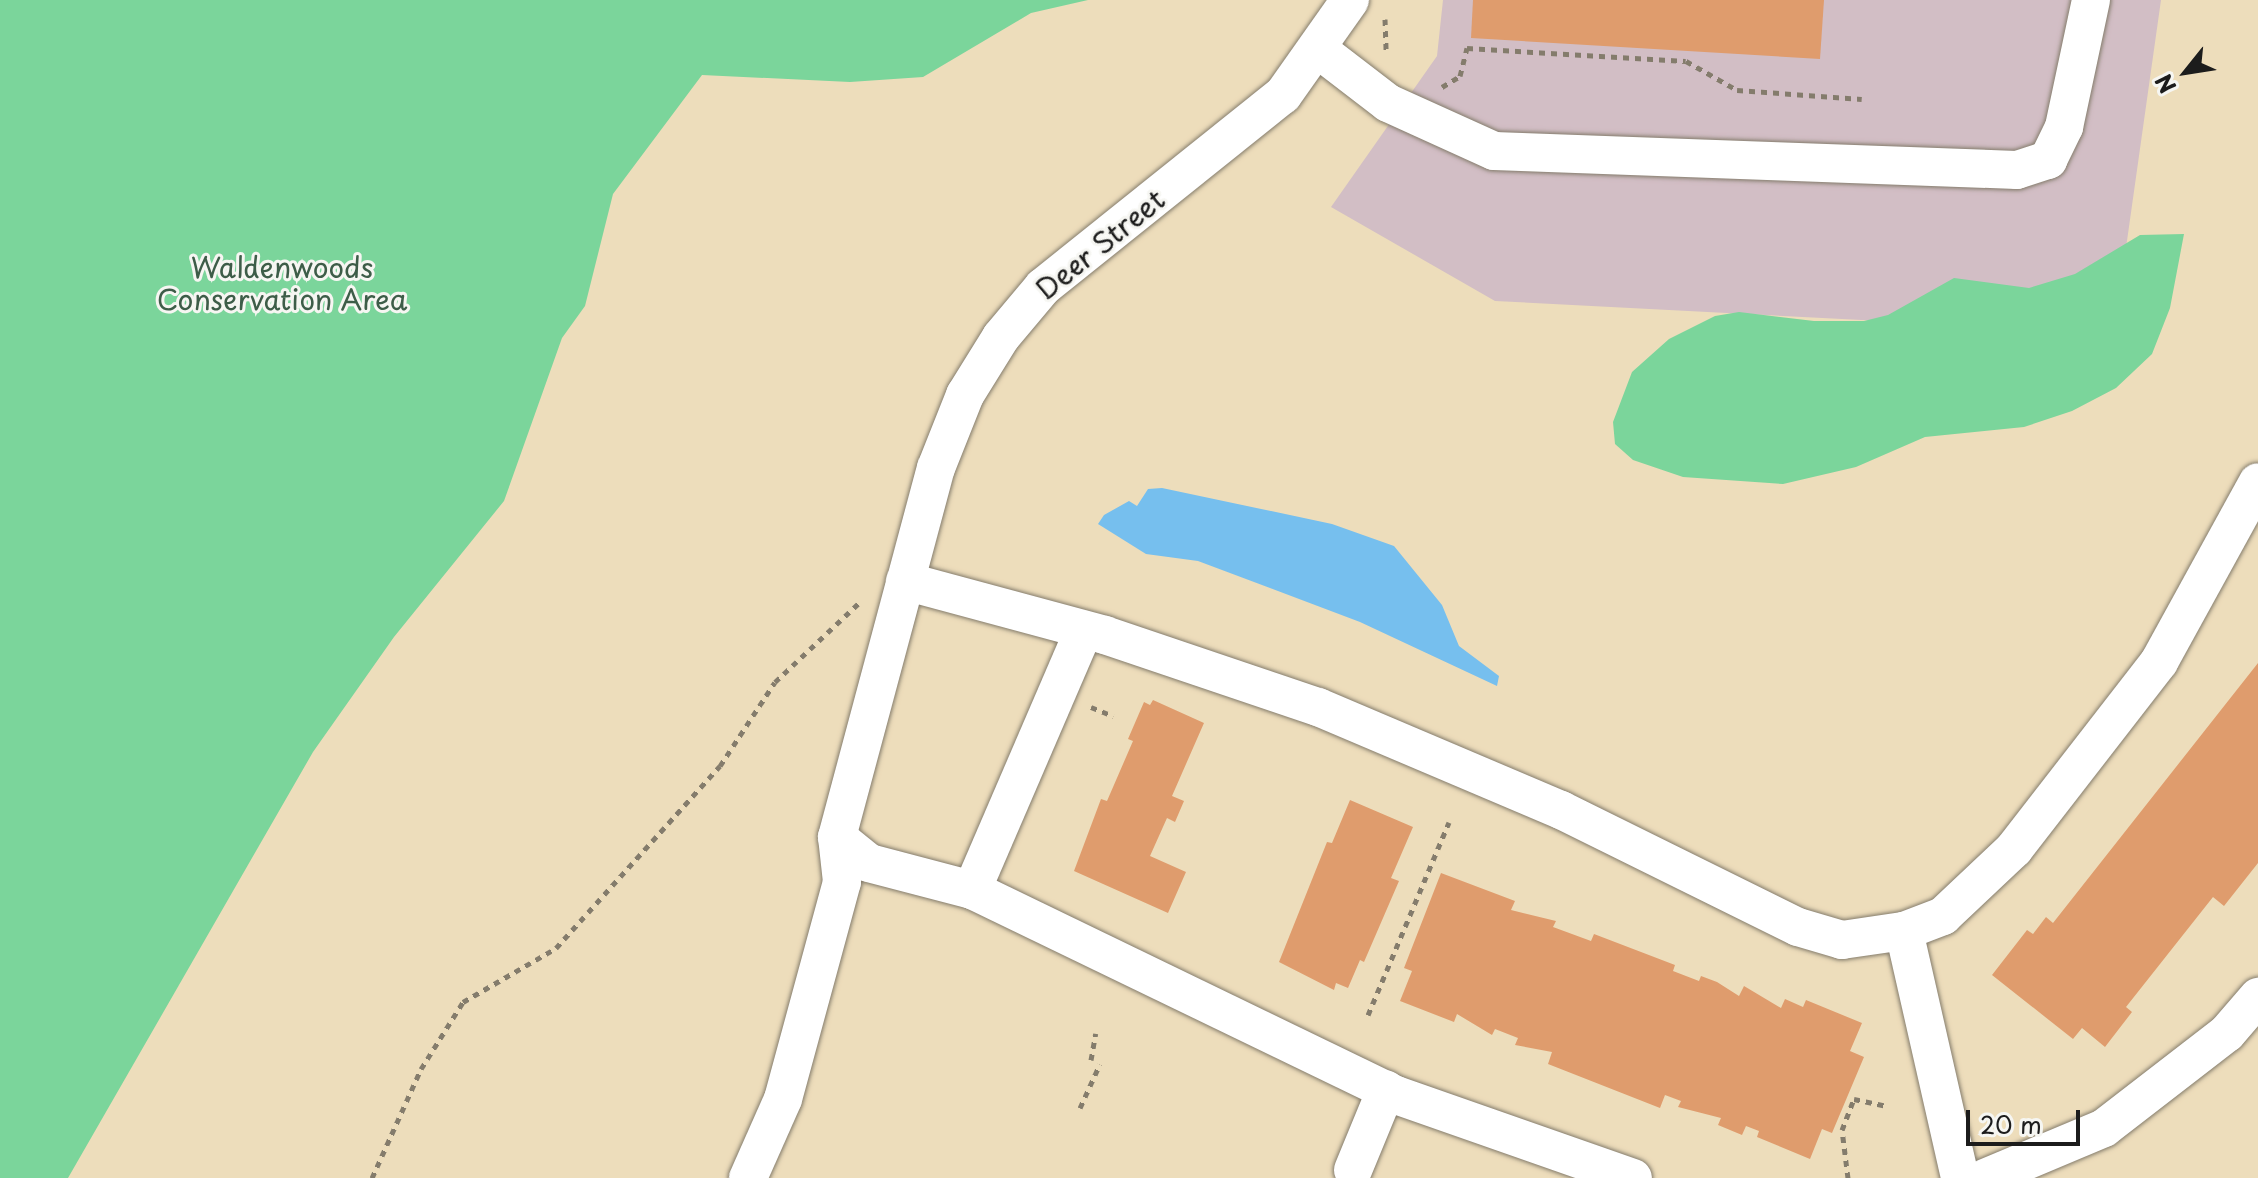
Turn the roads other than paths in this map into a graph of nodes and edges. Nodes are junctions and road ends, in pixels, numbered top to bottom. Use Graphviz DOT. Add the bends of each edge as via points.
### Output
graph roads {
  1 [pos="1350,0"];
  2 [pos="2091,0"];
  3 [pos="1319,50"];
  4 [pos="2258,482"];
  5 [pos="905,581"];
  6 [pos="1084,630"];
  7 [pos="837,837"];
  8 [pos="972,890"];
  9 [pos="1904,931"];
  10 [pos="2258,997"];
  11 [pos="1386,1090"];
  12 [pos="1353,1170"];
  13 [pos="748,1178"];
  14 [pos="1633,1178"];
  15 [pos="1960,1178"];
  16 [pos="1985,1178"];
  1 -- 3 [label="street, Deer Street"];
  2 -- 3 [label="street" via="2064,127 2048,160 2017,170 1494,151 1388,103"];
  3 -- 5 [label="street, Deer Street" via="1265,113 1080,253 1014,320 976,375 945,440"];
  4 -- 9 [label="street" via="2159,662 2057,798 2014,849 1943,916"];
  5 -- 6 [label="street"];
  5 -- 7 [label="street, Deer Street"];
  6 -- 8 [label="street"];
  6 -- 9 [label="street" via="1318,707 1561,810 1798,927 1842,940"];
  7 -- 8 [label="street" via="869,863"];
  7 -- 13 [label="street" via="842,882 783,1099"];
  8 -- 11 [label="street"];
  9 -- 15 [label="street"];
  10 -- 16 [label="street" via="2227,1033 2118,1119 2067,1147"];
  11 -- 12 [label="street"];
  11 -- 14 [label="street"];
}
